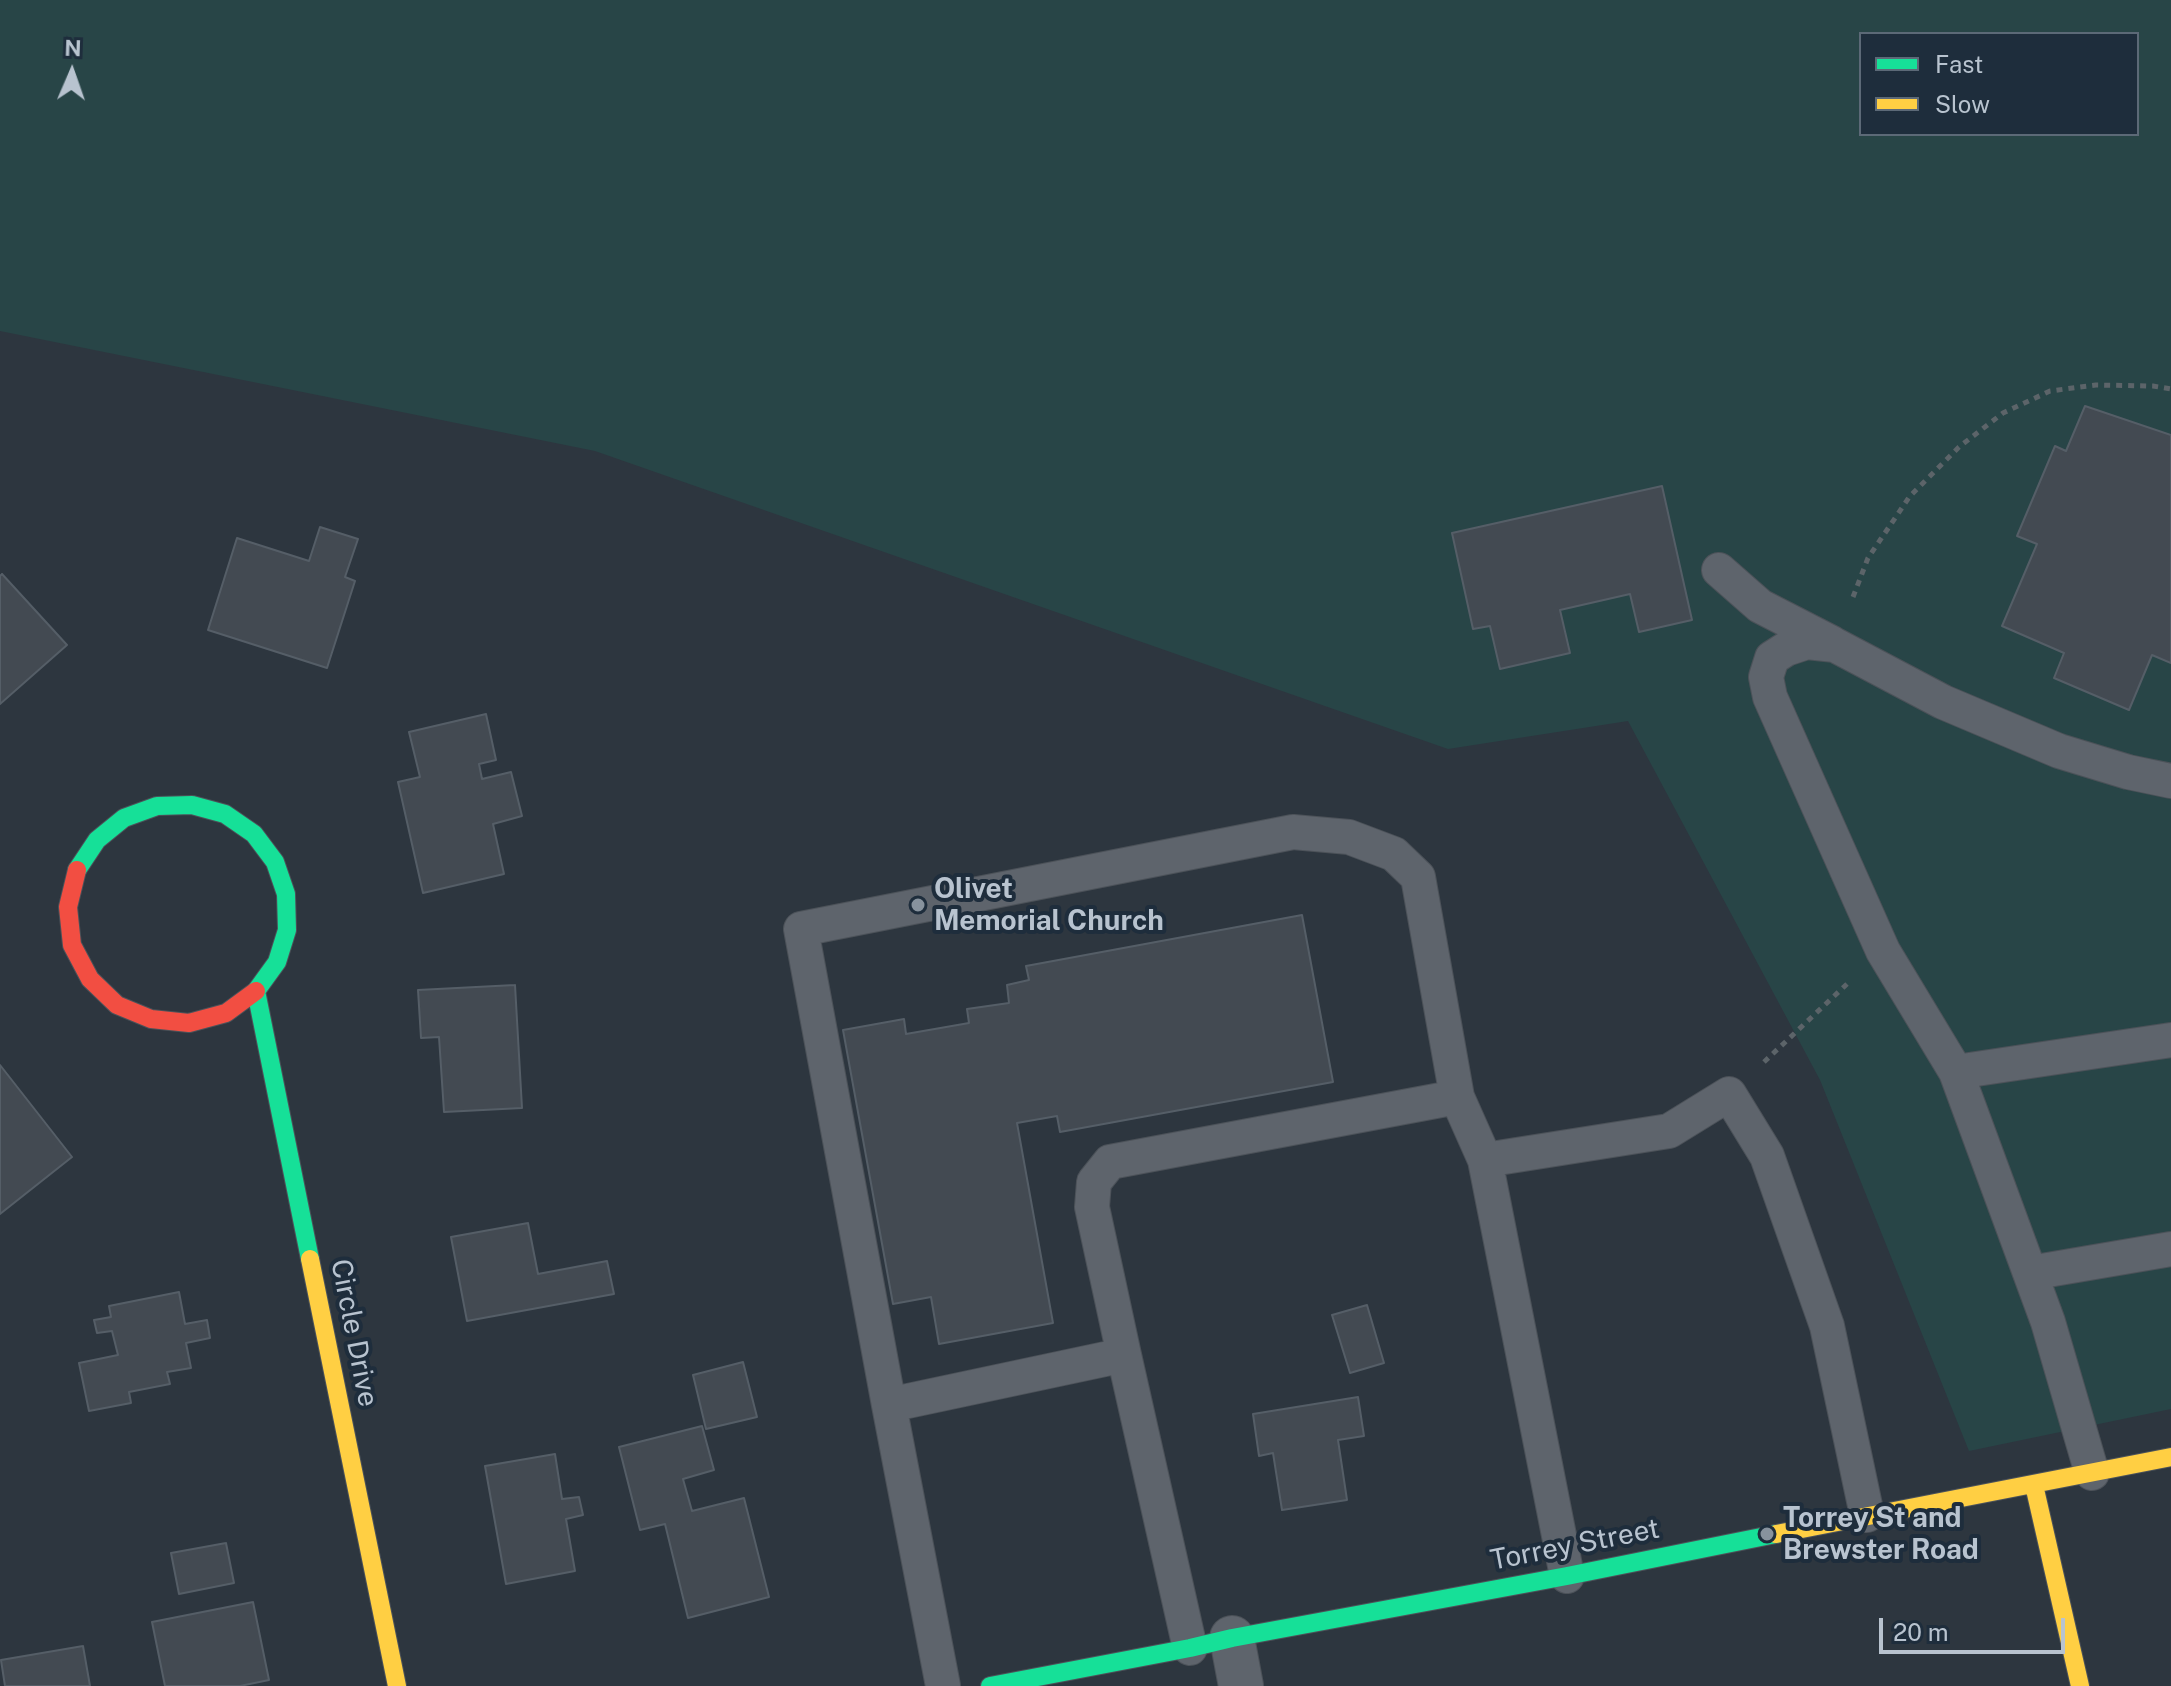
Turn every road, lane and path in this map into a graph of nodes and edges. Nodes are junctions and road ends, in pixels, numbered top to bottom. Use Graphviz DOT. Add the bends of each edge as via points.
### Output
graph roads {
  1 [pos="2171,389"];
  2 [pos="1719,570"];
  3 [pos="1835,645"];
  4 [pos="2171,781"];
  5 [pos="1883,951"];
  6 [pos="256,991"];
  7 [pos="2171,1040"];
  8 [pos="1956,1072"];
  9 [pos="1729,1094"];
  10 [pos="1457,1097"];
  11 [pos="1485,1160"];
  12 [pos="2171,1249"];
  13 [pos="2030,1273"];
  14 [pos="1124,1355"];
  15 [pos="889,1405"];
  16 [pos="2171,1457"];
  17 [pos="2092,1473"];
  18 [pos="2034,1485"];
  19 [pos="1867,1515"];
  20 [pos="1567,1576"];
  21 [pos="1211,1643"];
  22 [pos="397,1686"];
  23 [pos="943,1686"];
  24 [pos="990,1686"];
  25 [pos="1241,1686"];
  26 [pos="2080,1686"];
  1 -- 3 [label="path" via="2096,385 2050,391 2003,413 1910,496 1868,558"];
  2 -- 3 [label="lane" via="1760,606"];
  3 -- 4 [label="lane" via="1943,702 2059,751"];
  3 -- 5 [label="lane" via="1807,642 1786,649 1772,658 1766,677 1770,697"];
  5 -- 8 [label="lane"];
  5 -- 9 [label="path"];
  6 -- 6 [label="street" via="226,1013 189,1023 151,1019 117,1005 90,979 72,945 68,907 76,871 97,840 124,818 157,806 192,805 225,814 254,834 279,872 287,930 277,962"];
  6 -- 22 [label="street, Circle Drive"];
  7 -- 8 [label="lane"];
  8 -- 13 [label="lane"];
  9 -- 11 [label="lane" via="1669,1131"];
  9 -- 19 [label="lane" via="1767,1156 1827,1326"];
  10 -- 11 [label="lane"];
  10 -- 14 [label="lane" via="1110,1162 1094,1182 1092,1207"];
  10 -- 15 [label="lane" via="1418,877 1394,854 1349,837 1293,832 801,929"];
  11 -- 20 [label="lane"];
  12 -- 13 [label="lane"];
  13 -- 17 [label="lane"];
  14 -- 15 [label="lane"];
  14 -- 21 [label="lane"];
  15 -- 23 [label="lane"];
  16 -- 17 [label="street, Torrey Street"];
  17 -- 18 [label="street, Torrey Street"];
  18 -- 19 [label="street, Torrey Street"];
  18 -- 26 [label="street"];
  19 -- 20 [label="street, Torrey Street"];
  20 -- 21 [label="street, Torrey Street"];
  21 -- 24 [label="street, Torrey Street"];
  21 -- 25 [label="street"];
}
